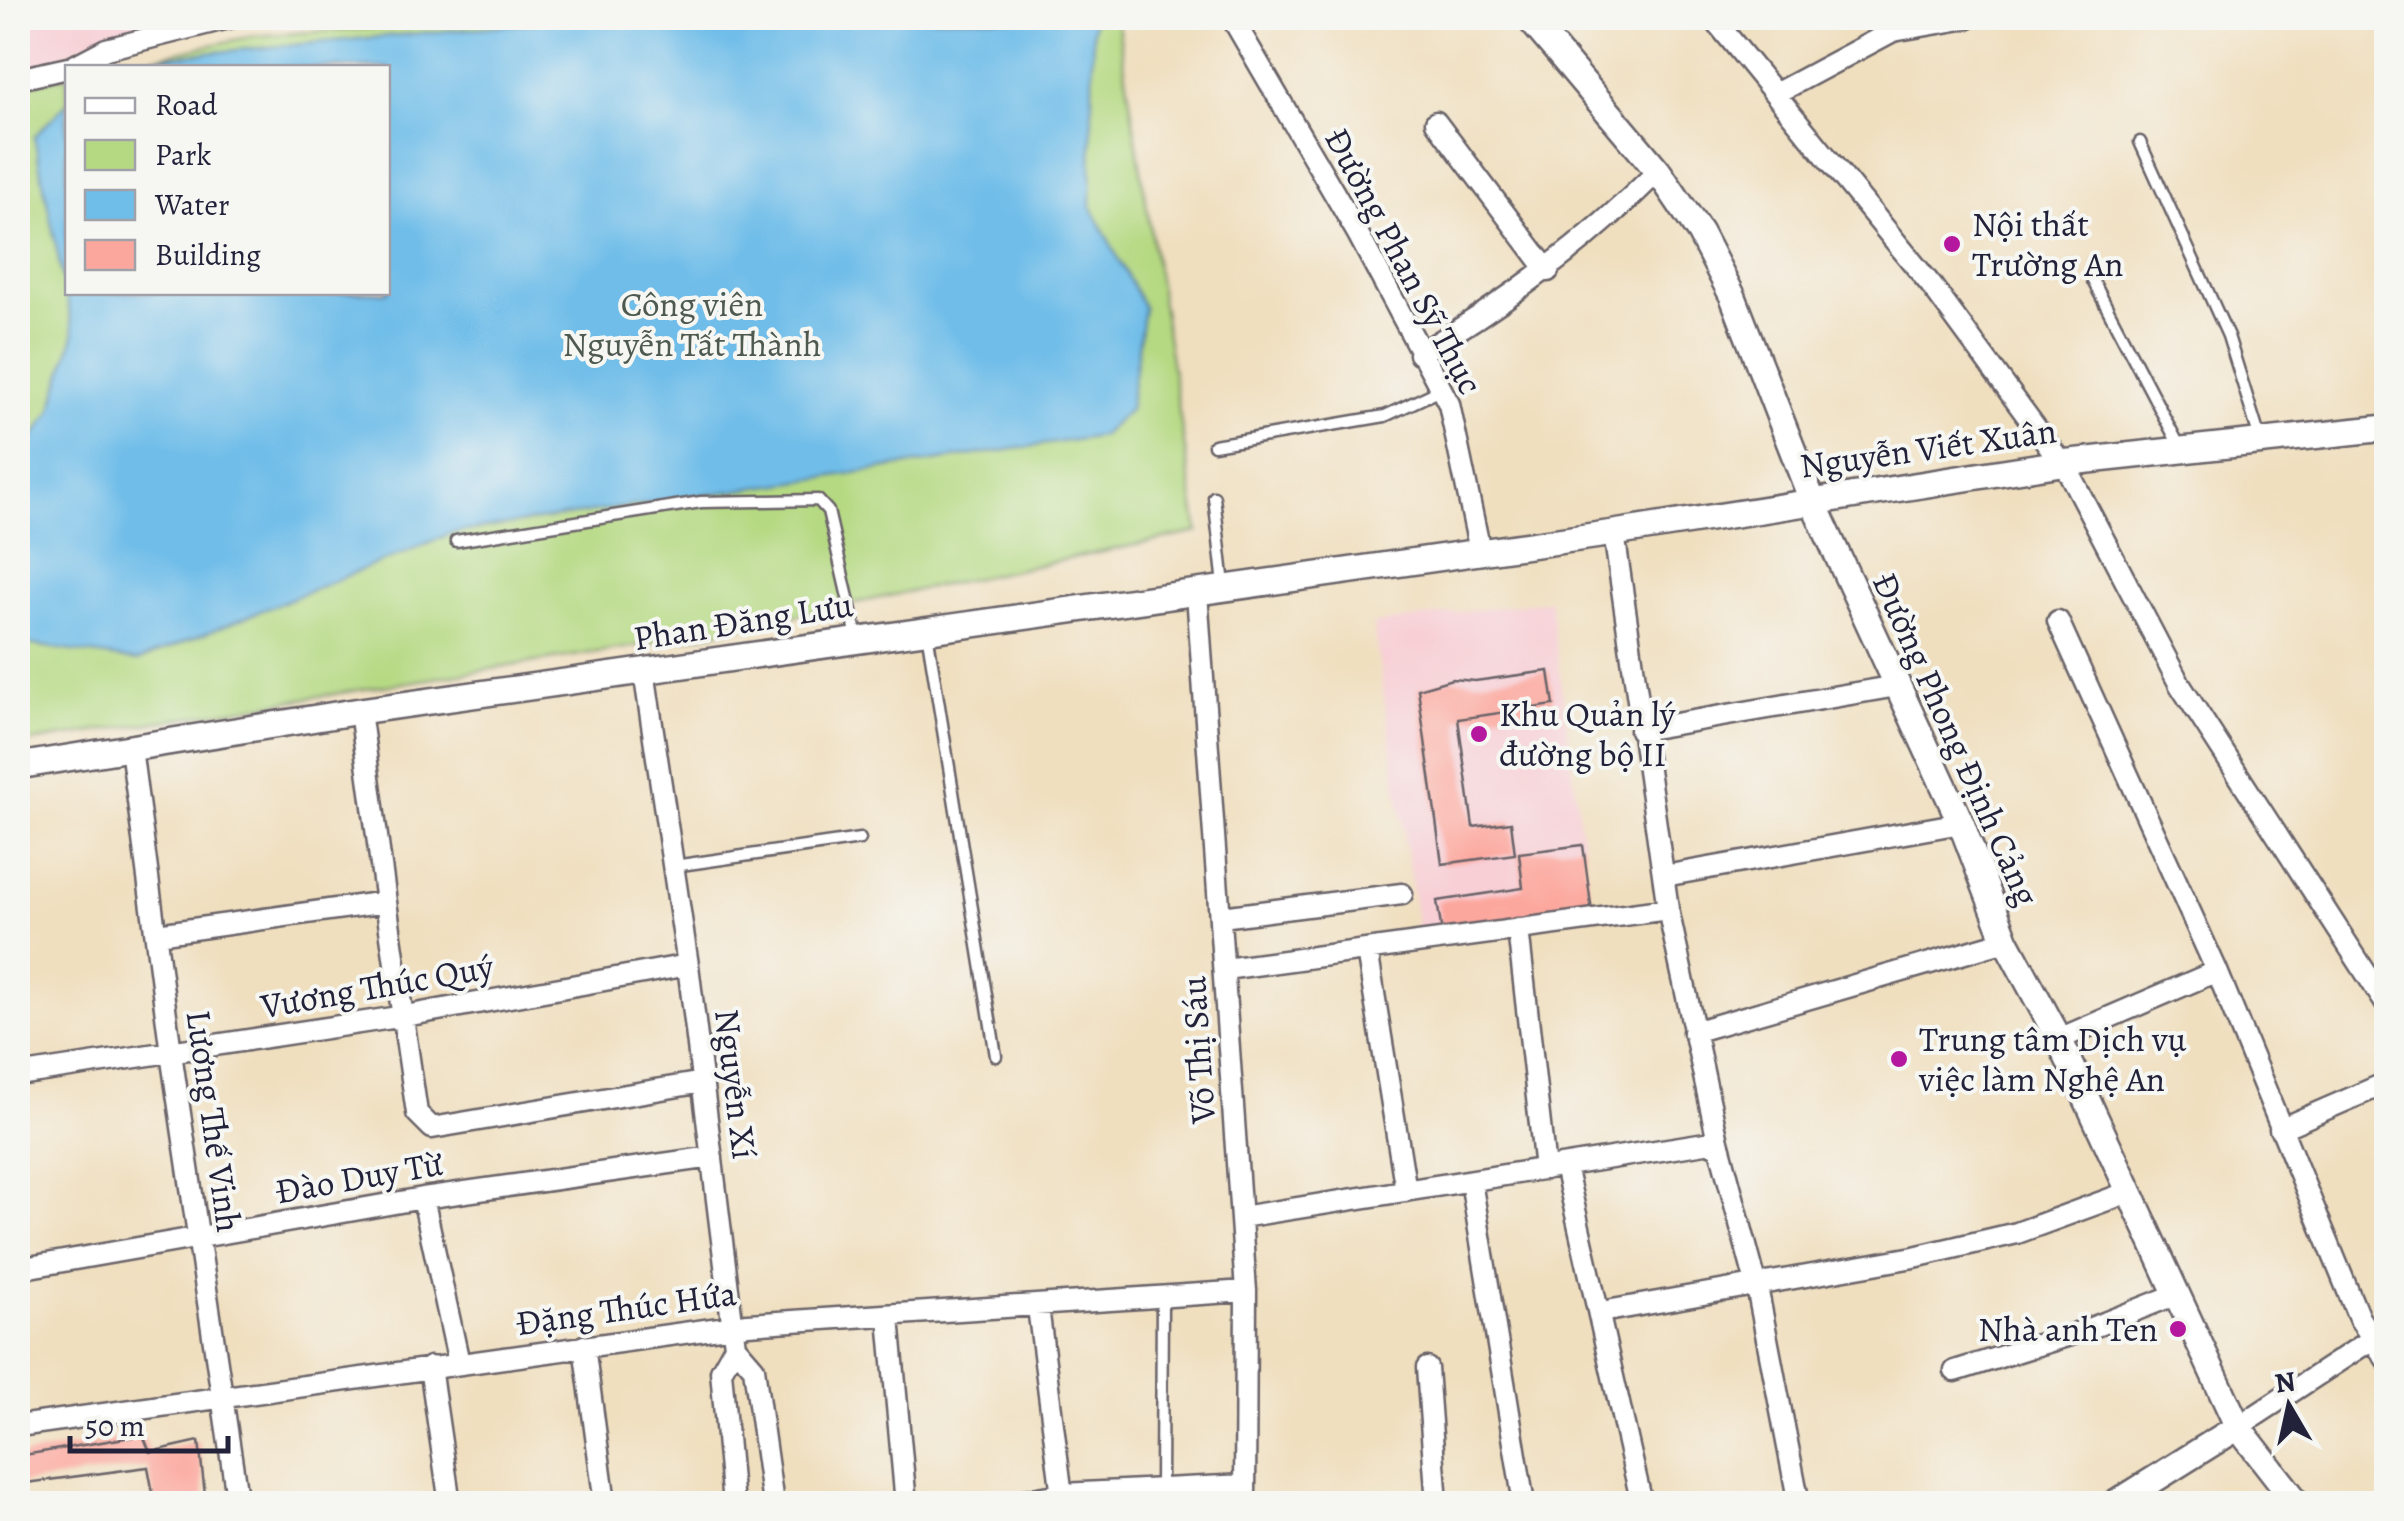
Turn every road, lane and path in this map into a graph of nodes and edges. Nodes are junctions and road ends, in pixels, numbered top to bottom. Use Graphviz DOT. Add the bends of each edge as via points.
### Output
graph roads {
  1 [pos="228,18"];
  2 [pos="1232,18"];
  3 [pos="1529,18"];
  4 [pos="1713,18"];
  5 [pos="1968,18"];
  6 [pos="1894,24"];
  7 [pos="75,65"];
  8 [pos="65,69"];
  9 [pos="18,79"];
  10 [pos="1775,94"];
  11 [pos="1436,122"];
  12 [pos="2140,142"];
  13 [pos="1658,172"];
  14 [pos="1548,271"];
  15 [pos="2093,282"];
  16 [pos="1419,354"];
  17 [pos="1440,390"];
  18 [pos="2386,428"];
  19 [pos="1214,444"];
  20 [pos="2262,445"];
  21 [pos="2183,452"];
  22 [pos="2061,463"];
  23 [pos="1214,497"];
  24 [pos="1812,500"];
  25 [pos="1614,533"];
  26 [pos="456,542"];
  27 [pos="1480,551"];
  28 [pos="1224,587"];
  29 [pos="1197,593"];
  30 [pos="2058,621"];
  31 [pos="927,629"];
  32 [pos="858,638"];
  33 [pos="644,671"];
  34 [pos="1897,686"];
  35 [pos="360,711"];
  36 [pos="1640,730"];
  37 [pos="131,748"];
  38 [pos="18,766"];
  39 [pos="1961,822"];
  40 [pos="860,840"];
  41 [pos="674,866"];
  42 [pos="1664,876"];
  43 [pos="1402,894"];
  44 [pos="386,902"];
  45 [pos="1668,909"];
  46 [pos="1222,917"];
  47 [pos="1518,929"];
  48 [pos="157,934"];
  49 [pos="2006,941"];
  50 [pos="1367,950"];
  51 [pos="688,965"];
  52 [pos="1225,969"];
  53 [pos="2217,971"];
  54 [pos="2386,1004"];
  55 [pos="405,1016"];
  56 [pos="1693,1032"];
  57 [pos="2058,1039"];
  58 [pos="170,1053"];
  59 [pos="996,1056"];
  60 [pos="18,1075"];
  61 [pos="704,1082"];
  62 [pos="2386,1085"];
  63 [pos="2280,1129"];
  64 [pos="1718,1142"];
  65 [pos="712,1157"];
  66 [pos="1555,1167"];
  67 [pos="1471,1180"];
  68 [pos="1406,1191"];
  69 [pos="2129,1192"];
  70 [pos="422,1198"];
  71 [pos="1241,1217"];
  72 [pos="198,1238"];
  73 [pos="18,1269"];
  74 [pos="1757,1287"];
  75 [pos="1246,1291"];
  76 [pos="2178,1294"];
  77 [pos="1162,1297"];
  78 [pos="1038,1306"];
  79 [pos="1601,1312"];
  80 [pos="889,1318"];
  81 [pos="734,1336"];
  82 [pos="2379,1336"];
  83 [pos="584,1346"];
  84 [pos="2386,1359"];
  85 [pos="459,1363"];
  86 [pos="430,1367"];
  87 [pos="1427,1368"];
  88 [pos="1954,1371"];
  89 [pos="220,1395"];
  90 [pos="18,1426"];
  91 [pos="2238,1428"];
  92 [pos="1161,1489"];
  93 [pos="1245,1494"];
  94 [pos="1063,1499"];
  95 [pos="238,1504"];
  96 [pos="450,1504"];
  97 [pos="604,1504"];
  98 [pos="733,1504"];
  99 [pos="773,1504"];
  100 [pos="906,1504"];
  101 [pos="1001,1504"];
  102 [pos="1438,1504"];
  103 [pos="1524,1504"];
  104 [pos="1642,1504"];
  105 [pos="1799,1504"];
  106 [pos="2115,1504"];
  107 [pos="2298,1504"];
  1 -- 7 [label="street" via="106,48"];
  2 -- 16 [label="street, Đường Phan Sỹ Thục" via="1358,234"];
  3 -- 13 [label="street, Đường Phong Định Cảng"];
  4 -- 10 [label="street"];
  5 -- 6 [label="street"];
  6 -- 10 [label="street"];
  8 -- 9 [label="street"];
  10 -- 22 [label="street" via="1931,285"];
  11 -- 14 [label="street"];
  12 -- 20 [label="lane" via="2228,336"];
  13 -- 14 [label="street"];
  13 -- 24 [label="street, Đường Phong Định Cảng" via="1733,297"];
  14 -- 16 [label="street"];
  15 -- 21 [label="lane"];
  16 -- 17 [label="street, Đường Phan Sỹ Thục"];
  17 -- 19 [label="lane" via="1385,416"];
  17 -- 27 [label="street, Đường Phan Sỹ Thục" via="1449,404"];
  18 -- 20 [label="street, Nguyễn Viết Xuân"];
  20 -- 21 [label="street, Nguyễn Viết Xuân"];
  21 -- 22 [label="street, Nguyễn Viết Xuân"];
  22 -- 24 [label="street, Nguyễn Viết Xuân"];
  22 -- 54 [label="street" via="2180,685"];
  23 -- 28 [label="lane"];
  24 -- 25 [label="street, Nguyễn Viết Xuân"];
  24 -- 34 [label="street, Đường Phong Định Cảng"];
  25 -- 27 [label="street, Nguyễn Viết Xuân"];
  25 -- 36 [label="street"];
  26 -- 32 [label="lane" via="701,502 818,500 828,511"];
  27 -- 28 [label="street, Phan Đăng Lưu"];
  28 -- 29 [label="street, Phan Đăng Lưu"];
  29 -- 31 [label="street, Phan Đăng Lưu"];
  29 -- 46 [label="street, Võ Thị Sáu"];
  30 -- 53 [label="street"];
  31 -- 32 [label="street, Phan Đăng Lưu"];
  31 -- 59 [label="lane"];
  32 -- 33 [label="street, Phan Đăng Lưu"];
  33 -- 35 [label="street, Phan Đăng Lưu"];
  33 -- 41 [label="street, Nguyễn Xí"];
  34 -- 36 [label="street"];
  34 -- 39 [label="street, Đường Phong Định Cảng"];
  35 -- 37 [label="street, Phan Đăng Lưu"];
  35 -- 44 [label="street"];
  36 -- 42 [label="street"];
  37 -- 38 [label="street, Phan Đăng Lưu"];
  37 -- 48 [label="street, Lương Thế Vinh"];
  39 -- 42 [label="street"];
  39 -- 49 [label="street, Đường Phong Định Cảng"];
  40 -- 41 [label="lane"];
  41 -- 51 [label="street, Nguyễn Xí"];
  42 -- 45 [label="street"];
  43 -- 46 [label="street"];
  44 -- 48 [label="street"];
  44 -- 55 [label="street"];
  45 -- 47 [label="street"];
  45 -- 56 [label="street"];
  46 -- 52 [label="street, Võ Thị Sáu"];
  47 -- 50 [label="street"];
  47 -- 66 [label="street"];
  48 -- 58 [label="street, Lương Thế Vinh"];
  49 -- 56 [label="street"];
  49 -- 57 [label="street, Đường Phong Định Cảng"];
  50 -- 52 [label="street"];
  50 -- 68 [label="street"];
  51 -- 55 [label="street, Vương Thúc Quý"];
  51 -- 61 [label="street, Nguyễn Xí"];
  52 -- 71 [label="street, Võ Thị Sáu"];
  53 -- 57 [label="street"];
  53 -- 63 [label="street"];
  55 -- 58 [label="street, Vương Thúc Quý"];
  55 -- 61 [label="street" via="417,1113 432,1128"];
  56 -- 64 [label="street"];
  57 -- 69 [label="street, Đường Phong Định Cảng"];
  58 -- 60 [label="street, Vương Thúc Quý"];
  58 -- 72 [label="street, Lương Thế Vinh"];
  61 -- 65 [label="street, Nguyễn Xí"];
  62 -- 63 [label="street"];
  63 -- 82 [label="street"];
  64 -- 66 [label="street"];
  64 -- 74 [label="street"];
  65 -- 70 [label="street, Đào Duy Từ"];
  65 -- 81 [label="street, Nguyễn Xí"];
  66 -- 67 [label="street"];
  66 -- 79 [label="street"];
  67 -- 68 [label="street"];
  67 -- 103 [label="street"];
  68 -- 71 [label="street"];
  69 -- 74 [label="street" via="2017,1233"];
  69 -- 76 [label="street, Đường Phong Định Cảng"];
  70 -- 72 [label="street, Đào Duy Từ"];
  70 -- 85 [label="street"];
  71 -- 75 [label="street, Võ Thị Sáu"];
  72 -- 73 [label="street, Đào Duy Từ"];
  72 -- 89 [label="street, Lương Thế Vinh"];
  74 -- 79 [label="street"];
  74 -- 105 [label="street"];
  75 -- 77 [label="street, Đặng Thúc Hứa"];
  75 -- 93 [label="street, Võ Thị Sáu"];
  76 -- 88 [label="street"];
  76 -- 91 [label="street, Đường Phong Định Cảng"];
  77 -- 78 [label="street, Đặng Thúc Hứa"];
  77 -- 92 [label="lane"];
  78 -- 80 [label="street, Đặng Thúc Hứa"];
  78 -- 94 [label="street"];
  79 -- 104 [label="street"];
  80 -- 81 [label="street, Đặng Thúc Hứa"];
  80 -- 100 [label="street"];
  81 -- 83 [label="street, Đặng Thúc Hứa"];
  81 -- 98 [label="street, Nguyễn Xí" via="720,1372"];
  81 -- 99 [label="street" via="754,1368"];
  82 -- 84 [label="street"];
  82 -- 91 [label="street"];
  83 -- 85 [label="street, Đặng Thúc Hứa"];
  83 -- 97 [label="street"];
  85 -- 86 [label="street, Đặng Thúc Hứa"];
  86 -- 89 [label="street, Đặng Thúc Hứa"];
  86 -- 96 [label="street"];
  87 -- 102 [label="street"];
  89 -- 90 [label="street, Đặng Thúc Hứa"];
  89 -- 95 [label="street, Lương Thế Vinh"];
  91 -- 106 [label="street"];
  91 -- 107 [label="street, Đường Phong Định Cảng"];
  92 -- 93 [label="street"];
  92 -- 94 [label="street"];
  94 -- 101 [label="street"];
}
